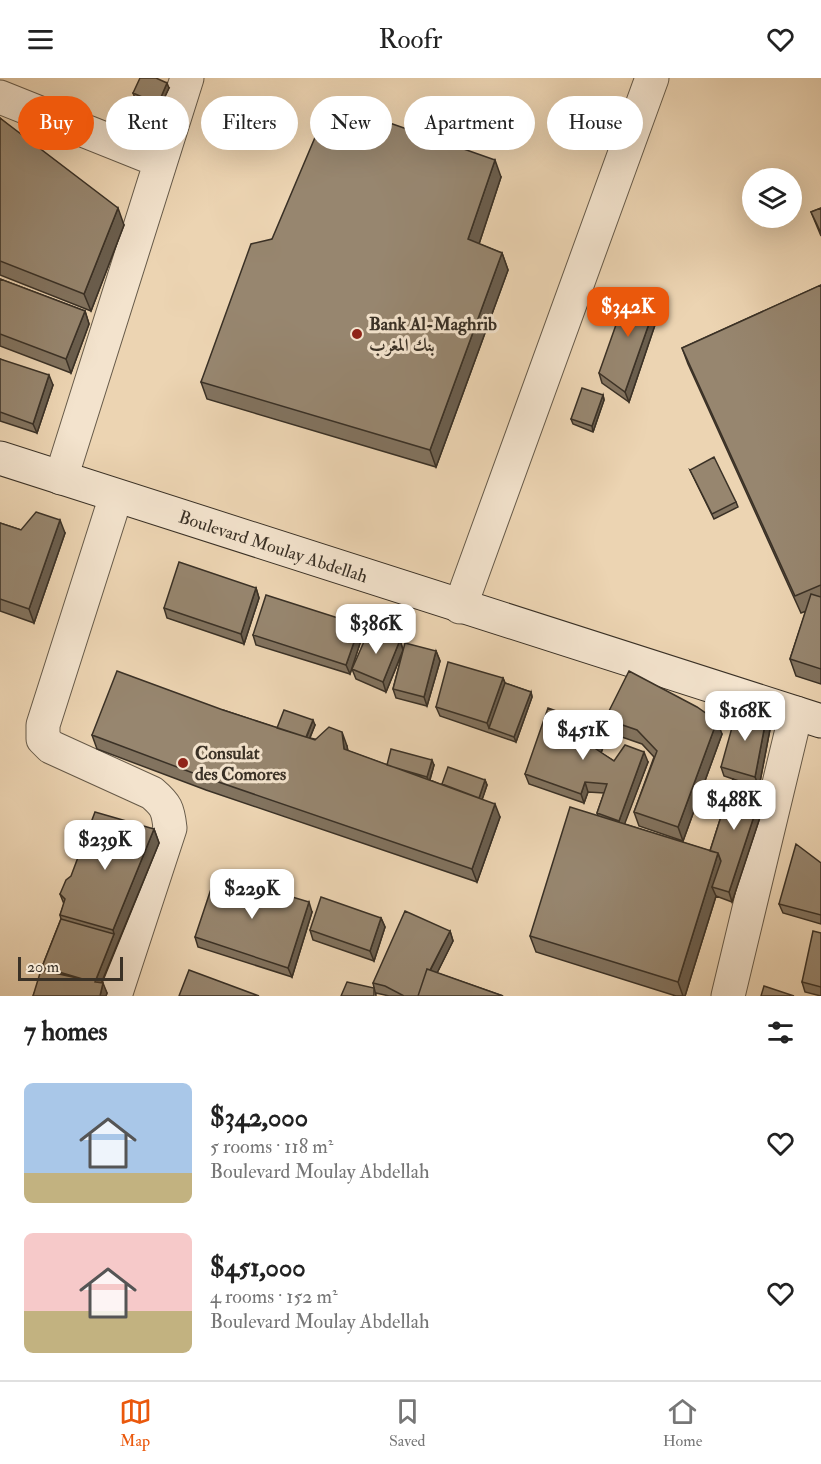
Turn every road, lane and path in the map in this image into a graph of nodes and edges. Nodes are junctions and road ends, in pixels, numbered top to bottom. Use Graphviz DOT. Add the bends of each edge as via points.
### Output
graph roads {
  1 [pos="187,78"];
  2 [pos="652,78"];
  3 [pos="0,97"];
  4 [pos="160,161"];
  5 [pos="0,458"];
  6 [pos="61,478"];
  7 [pos="116,496"];
  8 [pos="459,607"];
  9 [pos="808,717"];
  10 [pos="115,996"];
  11 [pos="728,996"];
  1 -- 4 [label="street"];
  2 -- 8 [label="street"];
  3 -- 4 [label="street"];
  4 -- 6 [label="street"];
  5 -- 6 [label="street, Boulevard Moulay Abdellah"];
  6 -- 7 [label="street, Boulevard Moulay Abdellah"];
  7 -- 8 [label="street, Boulevard Moulay Abdellah"];
  7 -- 10 [label="street" via="43,724 43,739 51,747 152,793 165,804 168,815 170,828"];
  8 -- 9 [label="street, Boulevard Moulay Abdellah"];
  9 -- 11 [label="street"];
}
